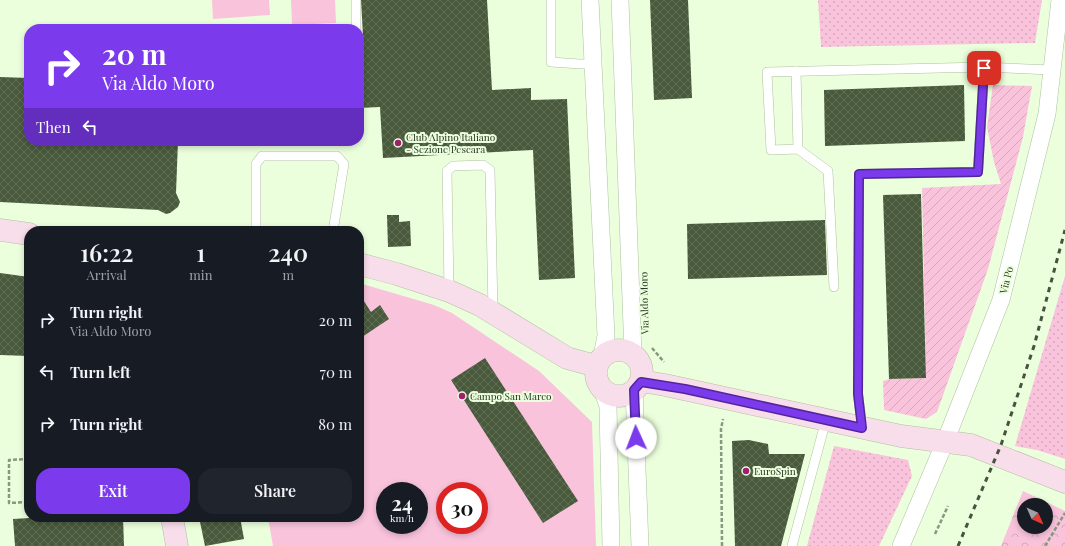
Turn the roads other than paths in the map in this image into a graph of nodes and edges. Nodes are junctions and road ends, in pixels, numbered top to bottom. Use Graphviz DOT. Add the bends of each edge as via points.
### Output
graph roads {
  1 [pos="356,0"];
  2 [pos="551,0"];
  3 [pos="590,0"];
  4 [pos="620,0"];
  5 [pos="1060,0"];
  6 [pos="356,24"];
  7 [pos="592,64"];
  8 [pos="984,68"];
  9 [pos="1052,70"];
  10 [pos="796,71"];
  11 [pos="798,149"];
  12 [pos="256,226"];
  13 [pos="334,226"];
  14 [pos="0,230"];
  15 [pos="24,233"];
  16 [pos="364,265"];
  17 [pos="834,287"];
  18 [pos="449,290"];
  19 [pos="493,312"];
  20 [pos="642,350"];
  21 [pos="599,361"];
  22 [pos="637,386"];
  23 [pos="602,389"];
  24 [pos="826,420"];
  25 [pos="862,428"];
  26 [pos="945,442"];
  27 [pos="1065,482"];
  28 [pos="173,522"];
  29 [pos="177,546"];
  30 [pos="611,546"];
  31 [pos="640,546"];
  32 [pos="792,546"];
  33 [pos="901,546"];
  1 -- 6 [label="lane"];
  2 -- 7 [label="lane" via="551,62"];
  3 -- 7 [label="street"];
  4 -- 20 [label="street, Via Aldo Moro"];
  5 -- 9 [label="street, Via Po"];
  7 -- 21 [label="street" via="606,336"];
  8 -- 9 [label="lane"];
  8 -- 10 [label="lane"];
  8 -- 25 [label="lane" via="978,172 859,174 858,394"];
  9 -- 26 [label="street, Via Po" via="1047,114 1001,300"];
  10 -- 11 [label="lane"];
  10 -- 11 [label="lane" via="767,72 771,150"];
  11 -- 17 [label="lane" via="828,171"];
  12 -- 13 [label="lane" via="256,164 262,156 337,156 344,164"];
  14 -- 15 [label="street"];
  16 -- 18 [label="street"];
  18 -- 19 [label="street"];
  18 -- 19 [label="lane" via="447,172 453,166 483,164 490,170"];
  19 -- 21 [label="street" via="567,358"];
  20 -- 21 [label="street" via="621,349 607,352"];
  20 -- 22 [label="street" via="639,360 642,374"];
  21 -- 23 [label="street" via="595,374"];
  22 -- 23 [label="street" via="621,396 608,394"];
  22 -- 24 [label="street" via="665,385"];
  22 -- 31 [label="street"];
  23 -- 30 [label="street" via="608,406"];
  24 -- 25 [label="street"];
  24 -- 32 [label="lane"];
  25 -- 26 [label="street"];
  26 -- 27 [label="street" via="977,446"];
  26 -- 33 [label="street, Via Po"];
  28 -- 29 [label="street"];
}
